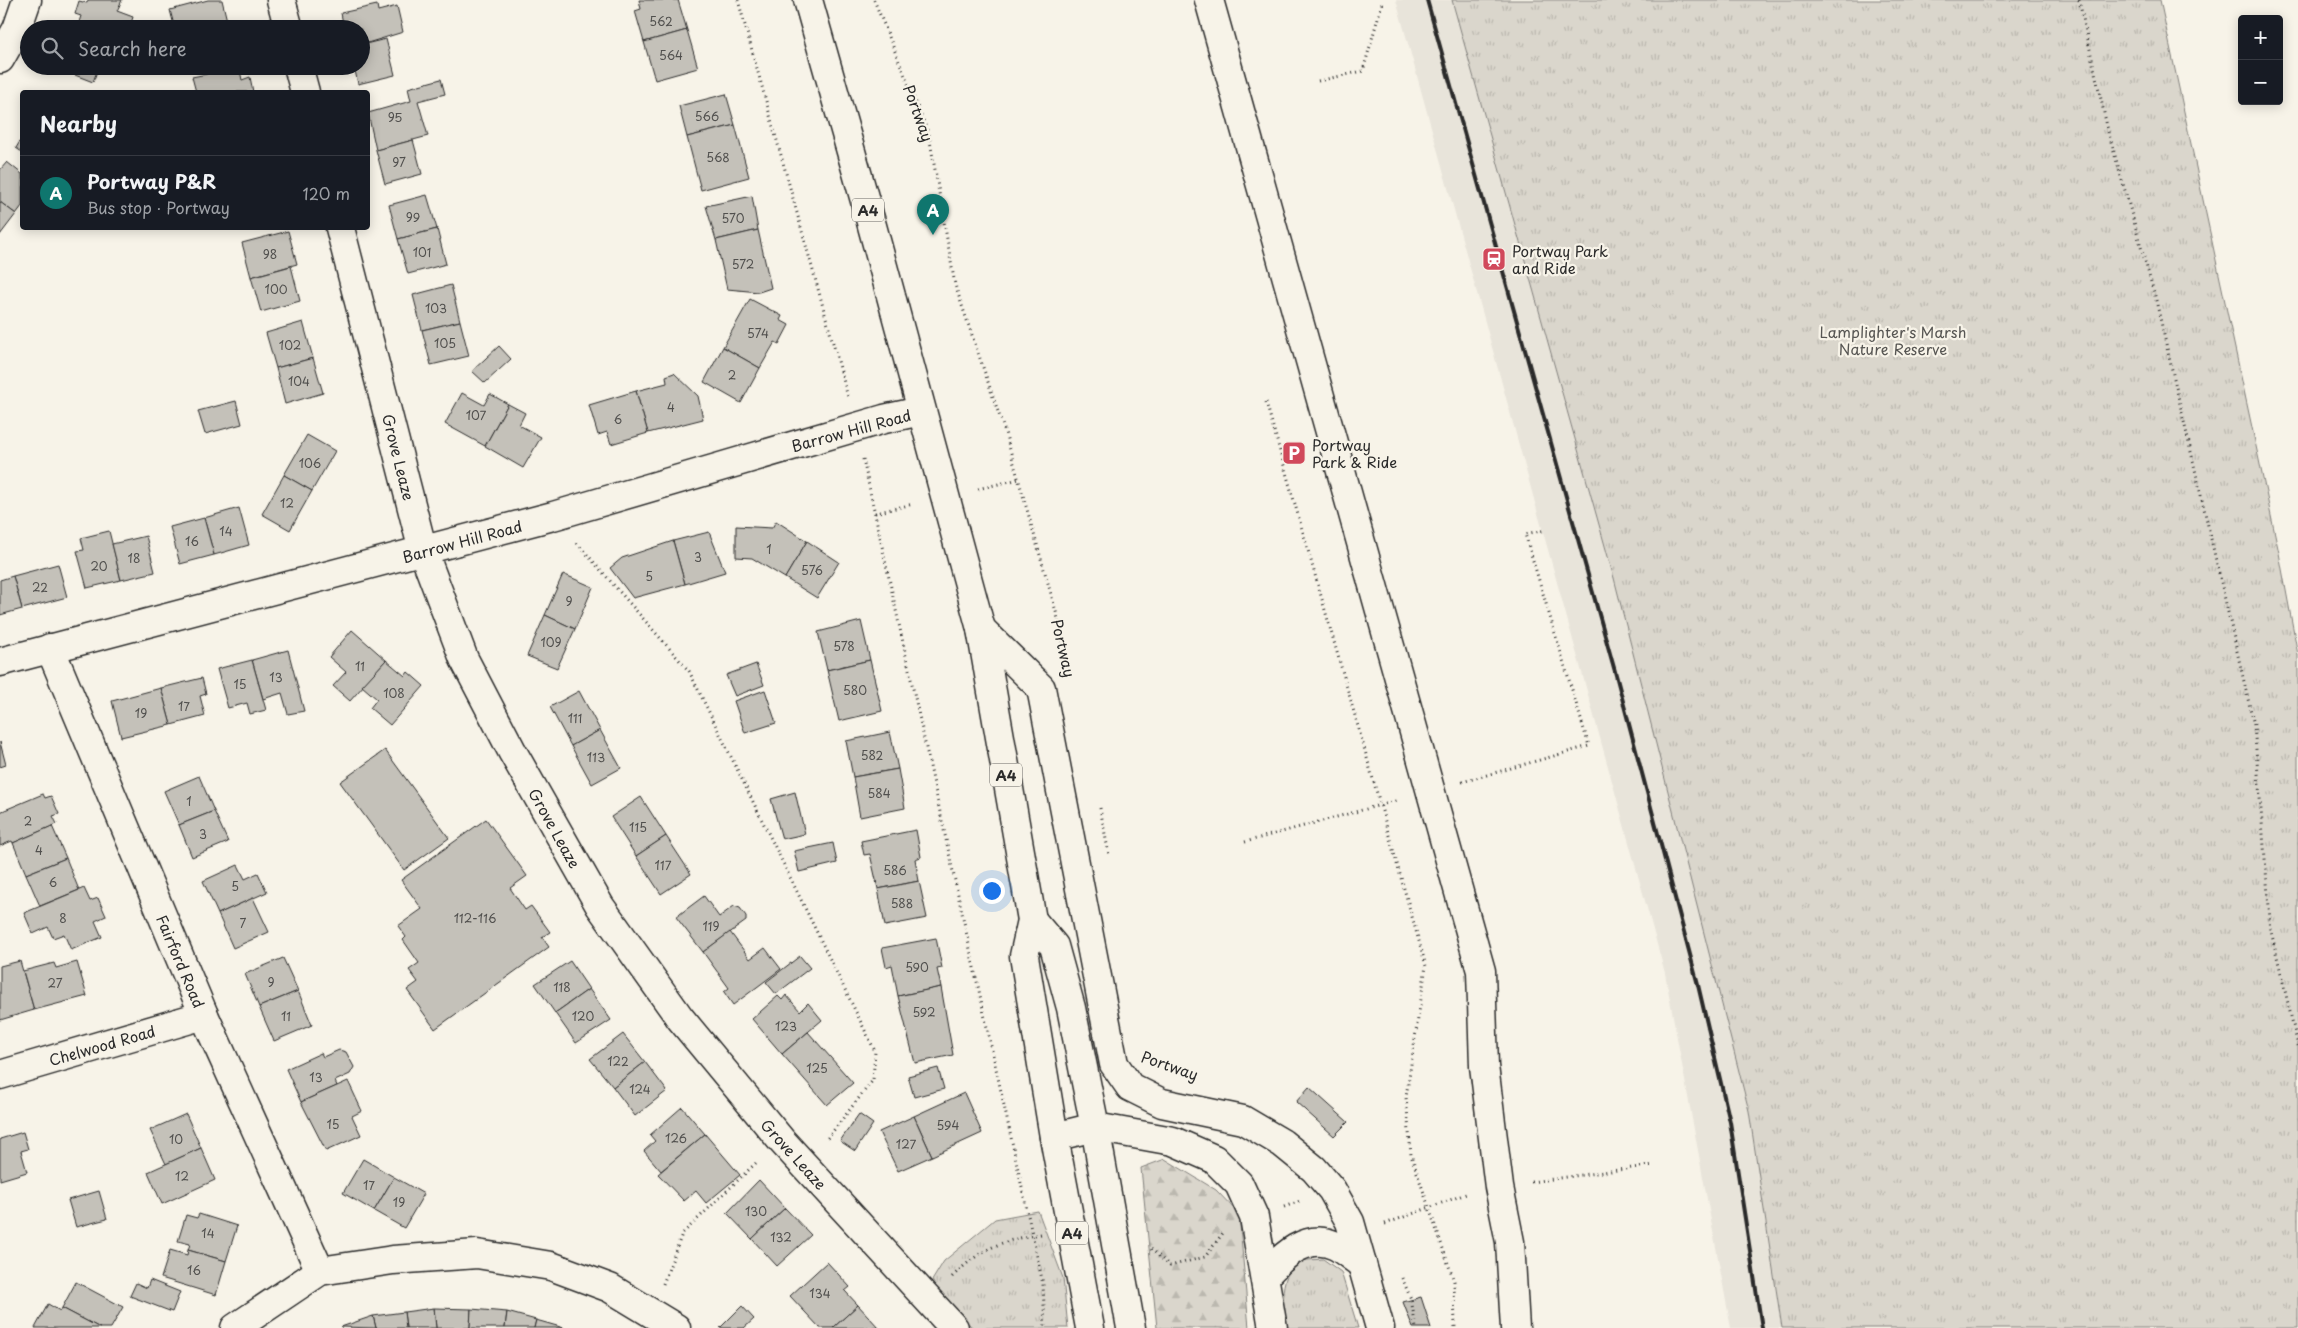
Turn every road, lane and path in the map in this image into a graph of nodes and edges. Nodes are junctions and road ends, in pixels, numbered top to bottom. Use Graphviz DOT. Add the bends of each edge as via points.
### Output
graph roads {
  1 [pos="27,0"];
  2 [pos="281,0"];
  3 [pos="738,0"];
  4 [pos="808,0"];
  5 [pos="874,0"];
  6 [pos="1209,0"];
  7 [pos="1383,0"];
  8 [pos="2079,0"];
  9 [pos="20,20"];
  10 [pos="20,20"];
  11 [pos="286,20"];
  12 [pos="0,59"];
  13 [pos="300,75"];
  14 [pos="1318,81"];
  15 [pos="304,90"];
  16 [pos="341,230"];
  17 [pos="1266,402"];
  18 [pos="921,411"];
  19 [pos="856,427"];
  20 [pos="553,516"];
  21 [pos="1546,530"];
  22 [pos="423,551"];
  23 [pos="981,629"];
  24 [pos="50,648"];
  25 [pos="0,662"];
  26 [pos="1070,673"];
  27 [pos="1431,790"];
  28 [pos="1098,798"];
  29 [pos="1381,805"];
  30 [pos="1245,842"];
  31 [pos="1111,865"];
  32 [pos="1032,920"];
  33 [pos="204,1015"];
  34 [pos="2298,1046"];
  35 [pos="1153,1061"];
  36 [pos="0,1075"];
  37 [pos="1204,1077"];
  38 [pos="1096,1127"];
  39 [pos="1054,1137"];
  40 [pos="780,1140"];
  41 [pos="1654,1165"];
  42 [pos="805,1167"];
  43 [pos="1499,1187"];
  44 [pos="1429,1208"];
  45 [pos="1380,1226"];
  46 [pos="1032,1236"];
  47 [pos="1362,1264"];
  48 [pos="320,1271"];
  49 [pos="1265,1276"];
  50 [pos="929,1301"];
  51 [pos="652,1312"];
  52 [pos="235,1328"];
  53 [pos="676,1328"];
  54 [pos="954,1328"];
  55 [pos="1045,1328"];
  56 [pos="1090,1328"];
  57 [pos="1131,1328"];
  58 [pos="1273,1328"];
  59 [pos="1380,1328"];
  60 [pos="1455,1328"];
  61 [pos="1515,1328"];
  1 -- 9 [label="main road"];
  2 -- 11 [label="main road"];
  3 -- 19 [label="path"];
  4 -- 18 [label="main road, A4"];
  5 -- 26 [label="path, Portway" via="929,135 955,285 1005,432 1057,614"];
  6 -- 27 [label="main road"];
  7 -- 14 [label="path" via="1363,71"];
  8 -- 34 [label="path" via="2108,130 2155,296 2254,725 2270,931"];
  10 -- 12 [label="main road"];
  13 -- 15 [label="main road"];
  16 -- 22 [label="main road, Grove Leaze"];
  17 -- 29 [label="path"];
  18 -- 19 [label="main road, Barrow Hill Road"];
  18 -- 23 [label="main road, A4"];
  19 -- 20 [label="main road, Barrow Hill Road"];
  19 -- 46 [label="path"];
  20 -- 22 [label="main road, Barrow Hill Road"];
  20 -- 42 [label="path" via="689,671 875,1051 872,1080"];
  21 -- 27 [label="path" via="1525,534 1589,746"];
  22 -- 24 [label="main road, Barrow Hill Road"];
  22 -- 40 [label="main road, Grove Leaze" via="464,659 600,906 680,1018"];
  23 -- 32 [label="main road, A4"];
  23 -- 47 [label="main road" via="1040,688 1114,1064 1130,1088 1162,1103 1243,1120 1282,1143 1332,1190 1350,1222"];
  24 -- 25 [label="main road, Barrow Hill Road"];
  24 -- 33 [label="main road, Fairford Road"];
  27 -- 29 [label="path"];
  27 -- 43 [label="main road" via="1481,971 1484,1066"];
  28 -- 31 [label="path"];
  29 -- 30 [label="path"];
  29 -- 44 [label="path" via="1426,966 1406,1097 1411,1154"];
  32 -- 38 [label="main road" via="1054,946 1071,1008"];
  32 -- 39 [label="main road, A4" via="1024,956"];
  33 -- 36 [label="main road, Chelwood Road"];
  33 -- 48 [label="main road, Fairford Road"];
  35 -- 37 [label="path, Portway"];
  38 -- 39 [label="main road"];
  38 -- 49 [label="main road" via="1173,1141 1214,1159 1239,1184 1254,1218"];
  38 -- 57 [label="main road"];
  39 -- 56 [label="main road, A4"];
  40 -- 42 [label="main road, Grove Leaze"];
  40 -- 51 [label="path" via="682,1234"];
  41 -- 43 [label="path"];
  42 -- 50 [label="main road, Grove Leaze"];
  43 -- 44 [label="path" via="1481,1188"];
  43 -- 61 [label="main road" via="1510,1242"];
  44 -- 45 [label="path"];
  44 -- 60 [label="path" via="1454,1281"];
  46 -- 50 [label="path" via="998,1243 971,1259"];
  46 -- 55 [label="path" via="1043,1284"];
  47 -- 49 [label="main road" via="1334,1245 1310,1242 1285,1254"];
  47 -- 59 [label="main road"];
  48 -- 51 [label="main road" via="393,1260 477,1254 551,1266 610,1288"];
  48 -- 52 [label="main road"];
  49 -- 58 [label="main road"];
  50 -- 54 [label="main road, Grove Leaze"];
  51 -- 53 [label="main road"];
}
